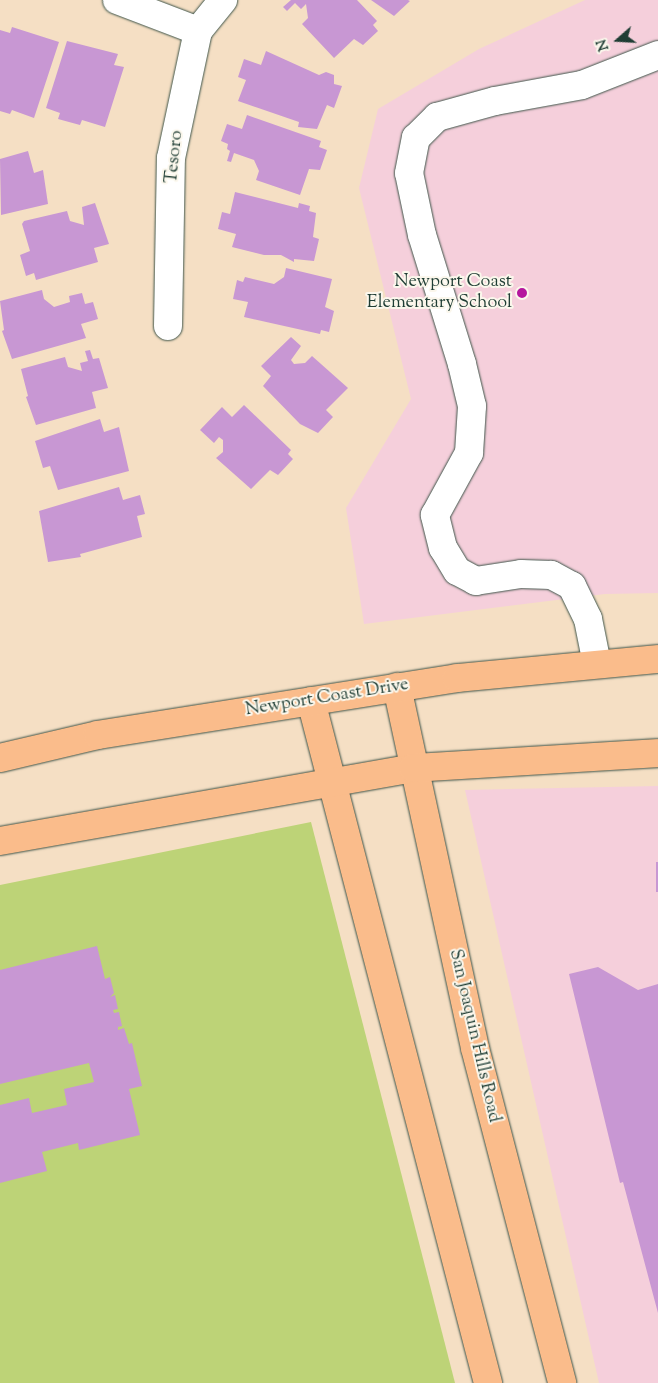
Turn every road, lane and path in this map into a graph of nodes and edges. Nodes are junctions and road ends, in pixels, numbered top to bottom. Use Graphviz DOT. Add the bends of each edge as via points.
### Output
graph roads {
  1 [pos="118,0"];
  2 [pos="223,0"];
  3 [pos="198,31"];
  4 [pos="658,55"];
  5 [pos="168,326"];
  6 [pos="658,659"];
  7 [pos="597,664"];
  8 [pos="397,687"];
  9 [pos="311,701"];
  10 [pos="658,753"];
  11 [pos="0,758"];
  12 [pos="413,768"];
  13 [pos="331,780"];
  14 [pos="0,841"];
  15 [pos="488,1383"];
  16 [pos="562,1383"];
  1 -- 3 [label="street"];
  2 -- 3 [label="street, Tesoro"];
  3 -- 5 [label="street, Tesoro" via="172,158"];
  4 -- 7 [label="street" via="582,85 495,101 437,118 416,138 409,173 422,235 472,406 469,453 435,515 443,548 457,571 476,581 521,574 551,575 572,586 588,619"];
  6 -- 7 [label="main road, Newport Coast Drive"];
  7 -- 8 [label="main road, Newport Coast Drive"];
  8 -- 9 [label="main road, Newport Coast Drive"];
  8 -- 12 [label="main road, San Joaquin Hills Road"];
  9 -- 11 [label="main road, Newport Coast Drive" via="98,735"];
  9 -- 13 [label="main road"];
  10 -- 12 [label="main road"];
  12 -- 13 [label="main road"];
  12 -- 16 [label="main road, San Joaquin Hills Road" via="474,1048"];
  13 -- 14 [label="main road"];
  13 -- 15 [label="main road"];
}
